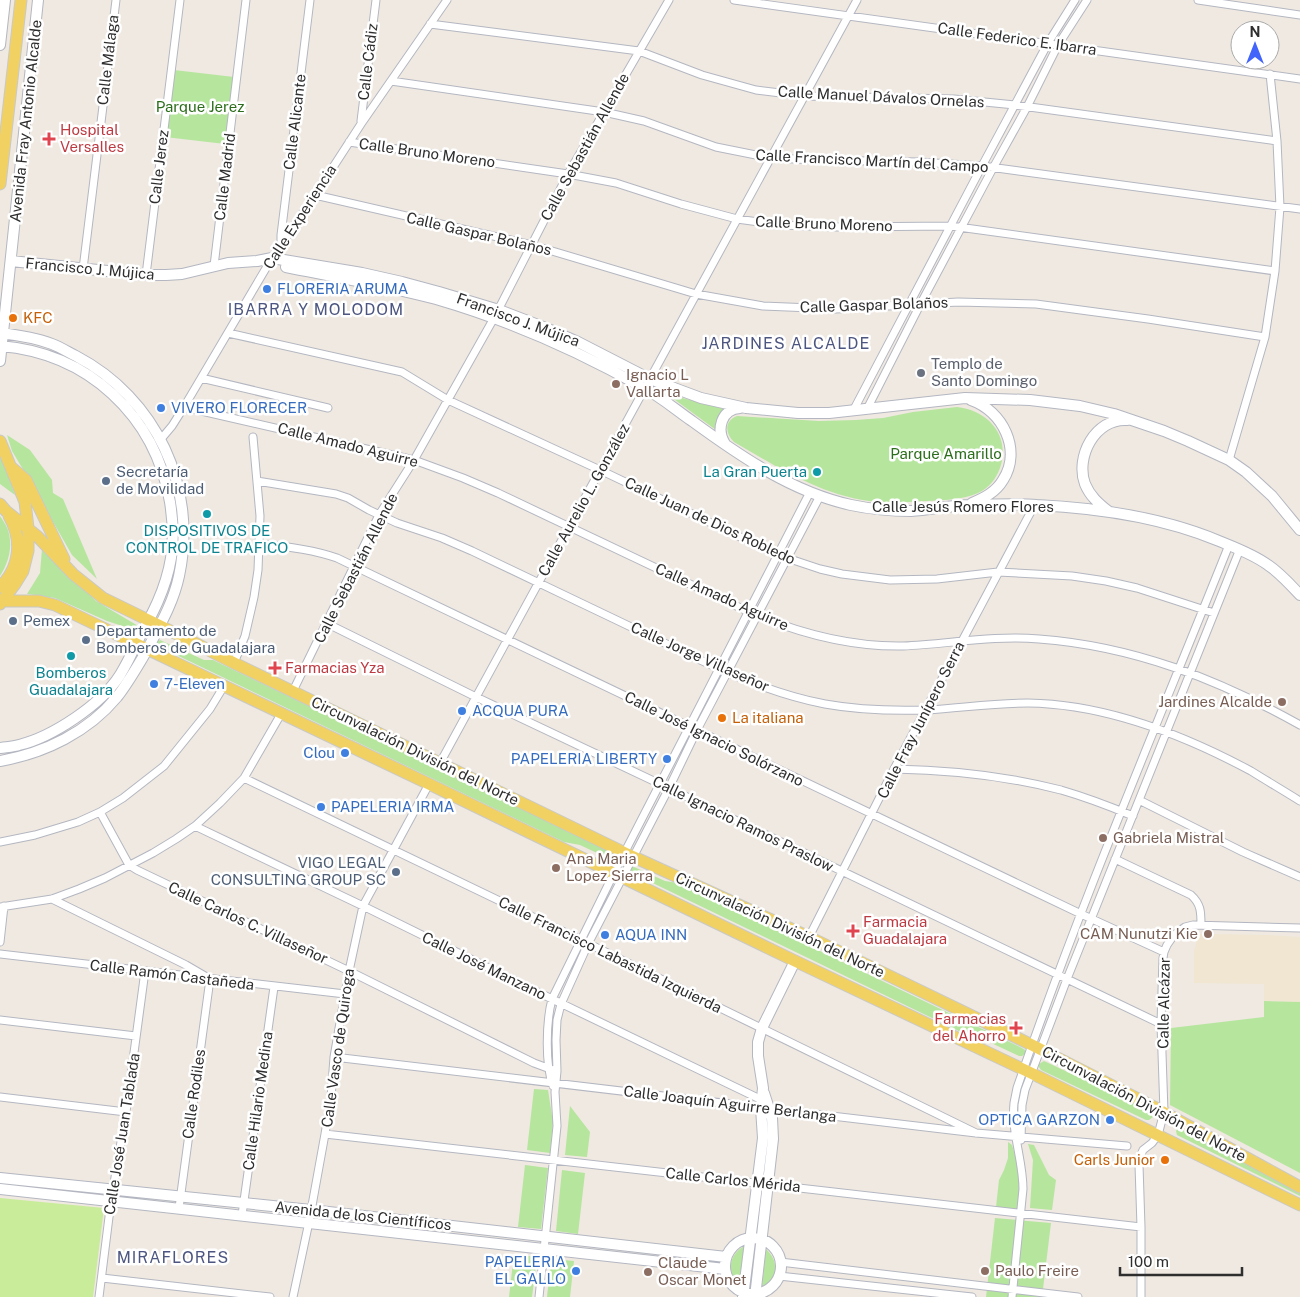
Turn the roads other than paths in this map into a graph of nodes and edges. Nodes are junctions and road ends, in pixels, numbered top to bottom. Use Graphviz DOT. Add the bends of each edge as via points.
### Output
graph roads {
  1 [pos="5,0"];
  2 [pos="22,0"];
  3 [pos="38,0"];
  4 [pos="116,0"];
  5 [pos="180,0"];
  6 [pos="246,0"];
  7 [pos="310,0"];
  8 [pos="376,0"];
  9 [pos="441,0"];
  10 [pos="447,0"];
  11 [pos="669,0"];
  12 [pos="734,0"];
  13 [pos="857,0"];
  14 [pos="1076,0"];
  15 [pos="1087,0"];
  16 [pos="1198,0"];
  17 [pos="439,11"];
  18 [pos="849,15"];
  19 [pos="1300,15"];
  20 [pos="430,24"];
  21 [pos="1048,43"];
  22 [pos="0,45"];
  23 [pos="1058,45"];
  24 [pos="639,51"];
  25 [pos="1270,74"];
  26 [pos="1300,78"];
  27 [pos="390,82"];
  28 [pos="805,96"];
  29 [pos="1015,105"];
  30 [pos="1026,107"];
  31 [pos="604,112"];
  32 [pos="361,124"];
  33 [pos="349,142"];
  34 [pos="1277,142"];
  35 [pos="771,158"];
  36 [pos="982,166"];
  37 [pos="993,168"];
  38 [pos="568,174"];
  39 [pos="0,184"];
  40 [pos="315,196"];
  41 [pos="1280,207"];
  42 [pos="1300,209"];
  43 [pos="737,219"];
  44 [pos="950,226"];
  45 [pos="961,228"];
  46 [pos="283,243"];
  47 [pos="532,245"];
  48 [pos="11,261"];
  49 [pos="270,261"];
  50 [pos="214,266"];
  51 [pos="83,269"];
  52 [pos="1275,271"];
  53 [pos="146,276"];
  54 [pos="696,294"];
  55 [pos="908,305"];
  56 [pos="920,305"];
  57 [pos="496,314"];
  58 [pos="2,333"];
  59 [pos="228,333"];
  60 [pos="1266,337"];
  61 [pos="1,346"];
  62 [pos="0,361"];
  63 [pos="201,378"];
  64 [pos="648,383"];
  65 [pos="965,398"];
  66 [pos="448,400"];
  67 [pos="184,407"];
  68 [pos="328,408"];
  69 [pos="746,408"];
  70 [pos="867,409"];
  71 [pos="853,411"];
  72 [pos="1138,421"];
  73 [pos="253,437"];
  74 [pos="161,439"];
  75 [pos="0,441"];
  76 [pos="727,446"];
  77 [pos="414,460"];
  78 [pos="1229,460"];
  79 [pos="10,466"];
  80 [pos="600,470"];
  81 [pos="257,481"];
  82 [pos="815,494"];
  83 [pos="1035,504"];
  84 [pos="966,505"];
  85 [pos="3,508"];
  86 [pos="1109,511"];
  87 [pos="379,515"];
  88 [pos="569,526"];
  89 [pos="28,528"];
  90 [pos="1300,530"];
  91 [pos="259,544"];
  92 [pos="1229,545"];
  93 [pos="1240,549"];
  94 [pos="778,555"];
  95 [pos="786,558"];
  96 [pos="354,566"];
  97 [pos="70,570"];
  98 [pos="998,572"];
  99 [pos="539,583"];
  100 [pos="0,587"];
  101 [pos="1300,594"];
  102 [pos="1,602"];
  103 [pos="1204,609"];
  104 [pos="749,612"];
  105 [pos="1214,613"];
  106 [pos="757,615"];
  107 [pos="149,620"];
  108 [pos="326,623"];
  109 [pos="160,626"];
  110 [pos="507,640"];
  111 [pos="962,640"];
  112 [pos="142,646"];
  113 [pos="234,663"];
  114 [pos="1180,668"];
  115 [pos="719,669"];
  116 [pos="1190,672"];
  117 [pos="727,673"];
  118 [pos="224,686"];
  119 [pos="293,692"];
  120 [pos="476,697"];
  121 [pos="926,710"];
  122 [pos="281,714"];
  123 [pos="1300,725"];
  124 [pos="693,728"];
  125 [pos="1156,728"];
  126 [pos="1166,732"];
  127 [pos="0,748"];
  128 [pos="0,760"];
  129 [pos="440,763"];
  130 [pos="894,769"];
  131 [pos="244,778"];
  132 [pos="429,784"];
  133 [pos="660,784"];
  134 [pos="669,788"];
  135 [pos="1138,800"];
  136 [pos="1300,801"];
  137 [pos="1121,811"];
  138 [pos="100,812"];
  139 [pos="872,814"];
  140 [pos="1132,816"];
  141 [pos="195,826"];
  142 [pos="0,842"];
  143 [pos="393,849"];
  144 [pos="629,855"];
  145 [pos="1115,859"];
  146 [pos="129,865"];
  147 [pos="843,872"];
  148 [pos="618,875"];
  149 [pos="1300,877"];
  150 [pos="52,898"];
  151 [pos="2,906"];
  152 [pos="363,906"];
  153 [pos="1081,914"];
  154 [pos="1091,919"];
  155 [pos="1201,925"];
  156 [pos="1300,928"];
  157 [pos="809,937"];
  158 [pos="581,940"];
  159 [pos="0,942"];
  160 [pos="588,944"];
  161 [pos="1164,952"];
  162 [pos="0,954"];
  163 [pos="795,961"];
  164 [pos="145,971"];
  165 [pos="349,971"];
  166 [pos="1057,974"];
  167 [pos="210,979"];
  168 [pos="1067,979"];
  169 [pos="274,987"];
  170 [pos="345,994"];
  171 [pos="552,1000"];
  172 [pos="561,1004"];
  173 [pos="0,1020"];
  174 [pos="1161,1024"];
  175 [pos="762,1028"];
  176 [pos="136,1036"];
  177 [pos="1036,1047"];
  178 [pos="334,1057"];
  179 [pos="553,1070"];
  180 [pos="1027,1071"];
  181 [pos="554,1083"];
  182 [pos="0,1097"];
  183 [pos="765,1105"];
  184 [pos="126,1112"];
  185 [pos="1164,1112"];
  186 [pos="976,1133"];
  187 [pos="326,1134"];
  188 [pos="1158,1135"];
  189 [pos="1018,1137"];
  190 [pos="1127,1146"];
  191 [pos="554,1160"];
  192 [pos="0,1178"];
  193 [pos="757,1183"];
  194 [pos="768,1184"];
  195 [pos="1300,1187"];
  196 [pos="0,1189"];
  197 [pos="113,1189"];
  198 [pos="180,1196"];
  199 [pos="111,1201"];
  200 [pos="244,1203"];
  201 [pos="1300,1205"];
  202 [pos="178,1208"];
  203 [pos="311,1210"];
  204 [pos="1022,1213"];
  205 [pos="242,1215"];
  206 [pos="309,1222"];
  207 [pos="1141,1226"];
  208 [pos="545,1236"];
  209 [pos="750,1238"];
  210 [pos="761,1240"];
  211 [pos="544,1250"];
  212 [pos="726,1257"];
  213 [pos="780,1262"];
  214 [pos="725,1269"];
  215 [pos="779,1276"];
  216 [pos="102,1278"];
  217 [pos="1012,1293"];
  218 [pos="743,1294"];
  219 [pos="755,1295"];
  220 [pos="100,1297"];
  221 [pos="270,1297"];
  222 [pos="293,1297"];
  223 [pos="539,1297"];
  224 [pos="972,1297"];
  225 [pos="1078,1297"];
  226 [pos="1141,1297"];
  1 -- 22 [label="street"];
  2 -- 39 [label="main road, Avenida Fray Antonio Alcalde"];
  3 -- 48 [label="street, Avenida Fray Antonio Alcalde"];
  4 -- 51 [label="street, Calle Málaga"];
  5 -- 53 [label="street, Calle Jerez"];
  6 -- 50 [label="street, Calle Madrid"];
  7 -- 46 [label="street, Calle Alicante" via="281,235"];
  8 -- 32 [label="street, Calle Cádiz"];
  9 -- 17 [label="street"];
  10 -- 17 [label="street, Calle Experiencia"];
  11 -- 24 [label="street, Calle Sebastián Allende"];
  12 -- 18 [label="street, Calle Federico E. Ibarra"];
  13 -- 18 [label="street, Calle Aurelio L. González"];
  14 -- 21 [label="street"];
  15 -- 23 [label="street"];
  16 -- 19 [label="street"];
  17 -- 20 [label="street, Calle Experiencia"];
  18 -- 21 [label="street, Calle Federico E. Ibarra"];
  18 -- 28 [label="street, Calle Aurelio L. González"];
  20 -- 24 [label="street, Calle Manuel Dávalos Ornelas"];
  20 -- 27 [label="street, Calle Experiencia"];
  21 -- 23 [label="street, Calle Federico E. Ibarra"];
  21 -- 29 [label="street"];
  23 -- 25 [label="street, Calle Federico E. Ibarra"];
  23 -- 30 [label="street"];
  24 -- 28 [label="street, Calle Manuel Dávalos Ornelas" via="702,75 756,90"];
  24 -- 31 [label="street, Calle Sebastián Allende"];
  25 -- 26 [label="street, Calle Federico E. Ibarra"];
  25 -- 34 [label="street"];
  27 -- 31 [label="street, Calle Francisco Martín del Campo"];
  27 -- 32 [label="street, Calle Experiencia"];
  28 -- 29 [label="street, Calle Manuel Dávalos Ornelas" via="954,99"];
  28 -- 35 [label="street, Calle Aurelio L. González"];
  29 -- 30 [label="street, Calle Manuel Dávalos Ornelas"];
  29 -- 36 [label="street"];
  30 -- 34 [label="street, Calle Manuel Dávalos Ornelas"];
  30 -- 37 [label="street"];
  31 -- 35 [label="street, Calle Francisco Martín del Campo" via="644,121 716,147"];
  31 -- 38 [label="street, Calle Sebastián Allende"];
  32 -- 33 [label="street, Calle Experiencia"];
  33 -- 38 [label="street, Calle Bruno Moreno"];
  33 -- 40 [label="street, Calle Experiencia"];
  34 -- 41 [label="street"];
  35 -- 36 [label="street, Calle Francisco Martín del Campo"];
  35 -- 43 [label="street, Calle Aurelio L. González"];
  36 -- 37 [label="street, Calle Francisco Martín del Campo"];
  36 -- 44 [label="street"];
  37 -- 41 [label="street, Calle Francisco Martín del Campo"];
  37 -- 45 [label="street"];
  38 -- 43 [label="street, Calle Bruno Moreno" via="616,183"];
  38 -- 47 [label="street, Calle Sebastián Allende"];
  40 -- 46 [label="street, Calle Experiencia"];
  40 -- 47 [label="street, Calle Gaspar Bolaños"];
  41 -- 42 [label="street, Calle Francisco Martín del Campo"];
  41 -- 52 [label="street"];
  43 -- 44 [label="street, Calle Bruno Moreno" via="780,225 837,227"];
  43 -- 54 [label="street, Calle Aurelio L. González"];
  44 -- 45 [label="street, Calle Bruno Moreno"];
  44 -- 55 [label="street"];
  45 -- 52 [label="street, Calle Bruno Moreno"];
  45 -- 56 [label="street"];
  46 -- 49 [label="street, Calle Experiencia"];
  47 -- 54 [label="street, Calle Gaspar Bolaños"];
  47 -- 57 [label="street, Calle Sebastián Allende"];
  48 -- 51 [label="street, Francisco J. Mújica"];
  48 -- 58 [label="street, Avenida Fray Antonio Alcalde"];
  49 -- 50 [label="street, Francisco J. Mújica"];
  49 -- 57 [label="street, Francisco J. Mújica" via="362,273 402,282"];
  49 -- 59 [label="street, Calle Experiencia"];
  50 -- 53 [label="street, Francisco J. Mújica" via="182,274"];
  51 -- 53 [label="street, Francisco J. Mújica"];
  52 -- 60 [label="street"];
  54 -- 55 [label="street, Calle Gaspar Bolaños" via="763,306 836,309"];
  54 -- 64 [label="street, Calle Aurelio L. González"];
  55 -- 56 [label="street, Calle Gaspar Bolaños"];
  55 -- 71 [label="street"];
  56 -- 60 [label="street, Calle Gaspar Bolaños" via="958,302 1036,304"];
  56 -- 70 [label="street"];
  57 -- 64 [label="street, Francisco J. Mújica" via="546,328 578,342"];
  57 -- 66 [label="street, Calle Sebastián Allende"];
  58 -- 61 [label="street, Avenida Fray Antonio Alcalde"];
  58 -- 74 [label="street" via="53,344 99,369 137,405"];
  59 -- 63 [label="street, Calle Experiencia"];
  59 -- 66 [label="street, Calle Juan de Dios Robledo" via="402,372"];
  60 -- 78 [label="street"];
  61 -- 62 [label="street, Avenida Fray Antonio Alcalde"];
  61 -- 107 [label="street" via="49,355 80,370 107,389 130,413 146,437 168,490 173,535 168,574"];
  63 -- 67 [label="street, Calle Experiencia"];
  63 -- 68 [label="street"];
  64 -- 69 [label="street, Francisco J. Mújica"];
  64 -- 76 [label="street, Calle Jesús Romero Flores"];
  64 -- 80 [label="street, Calle Aurelio L. González"];
  65 -- 70 [label="street, Francisco J. Mújica"];
  65 -- 72 [label="street, Francisco J. Mújica" via="1062,403"];
  65 -- 84 [label="street" via="994,414 1007,433 1010,451 1007,471 997,488"];
  66 -- 77 [label="street, Calle Sebastián Allende"];
  66 -- 80 [label="street, Calle Juan de Dios Robledo"];
  67 -- 74 [label="street, Calle Experiencia"];
  67 -- 77 [label="street, Calle Amado Aguirre"];
  69 -- 71 [label="street, Francisco J. Mújica" via="798,413"];
  69 -- 76 [label="street" via="730,411 721,421 721,436"];
  70 -- 71 [label="street, Francisco J. Mújica"];
  72 -- 78 [label="street, Francisco J. Mújica"];
  72 -- 86 [label="street" via="1110,422 1092,439 1085,452 1082,473 1086,486 1097,503"];
  73 -- 81 [label="street"];
  74 -- 109 [label="street" via="178,484 184,535 174,595"];
  75 -- 79 [label="main road"];
  76 -- 82 [label="street, Calle Jesús Romero Flores"];
  77 -- 87 [label="street, Calle Sebastián Allende"];
  77 -- 88 [label="street, Calle Amado Aguirre" via="463,478"];
  78 -- 90 [label="street, Francisco J. Mújica" via="1272,496"];
  79 -- 89 [label="main road" via="25,502"];
  79 -- 97 [label="main road" via="26,480"];
  80 -- 88 [label="street, Calle Aurelio L. González"];
  80 -- 94 [label="street, Calle Juan de Dios Robledo"];
  81 -- 87 [label="street, Calle Jorge Villaseñor" via="336,494"];
  81 -- 91 [label="street"];
  82 -- 84 [label="street, Calle Jesús Romero Flores" via="882,510 910,511"];
  82 -- 94 [label="street"];
  82 -- 95 [label="street"];
  83 -- 84 [label="street, Calle Jesús Romero Flores"];
  83 -- 86 [label="street, Calle Jesús Romero Flores"];
  83 -- 98 [label="street, Calle Fray Junípero Serra"];
  85 -- 89 [label="main road, Circunvalación División del Norte"];
  85 -- 100 [label="main road, Circunvalación División del Norte" via="14,524 18,548 12,572"];
  86 -- 92 [label="street, Calle Jesús Romero Flores" via="1182,528"];
  87 -- 96 [label="street, Calle Sebastián Allende"];
  87 -- 99 [label="street, Calle Jorge Villaseñor" via="442,538"];
  88 -- 99 [label="street, Calle Aurelio L. González"];
  88 -- 104 [label="street, Calle Amado Aguirre"];
  89 -- 97 [label="main road, Circunvalación División del Norte"];
  89 -- 102 [label="main road" via="28,551 23,571"];
  91 -- 96 [label="street, Calle José Ignacio Solórzano" via="321,552"];
  91 -- 113 [label="street" via="253,604"];
  92 -- 93 [label="street, Calle Jesús Romero Flores"];
  92 -- 103 [label="street"];
  93 -- 101 [label="street, Calle Jesús Romero Flores" via="1276,571"];
  93 -- 105 [label="street"];
  94 -- 95 [label="street, Calle Juan de Dios Robledo"];
  94 -- 104 [label="street"];
  95 -- 98 [label="street, Calle Juan de Dios Robledo" via="842,574 890,580"];
  95 -- 106 [label="street"];
  96 -- 108 [label="street, Calle Sebastián Allende"];
  96 -- 110 [label="street, Calle José Ignacio Solórzano"];
  97 -- 107 [label="main road, Circunvalación División del Norte" via="103,598"];
  98 -- 103 [label="street, Calle Juan de Dios Robledo" via="1106,581"];
  98 -- 111 [label="street, Calle Fray Junípero Serra"];
  99 -- 110 [label="street, Calle Aurelio L. González"];
  99 -- 115 [label="street, Calle Jorge Villaseñor"];
  102 -- 112 [label="main road, Circunvalación División del Norte" via="28,600 55,605"];
  103 -- 105 [label="street, Calle Juan de Dios Robledo"];
  103 -- 114 [label="street"];
  104 -- 106 [label="street, Calle Amado Aguirre"];
  104 -- 115 [label="street"];
  105 -- 116 [label="street"];
  106 -- 111 [label="street, Calle Amado Aguirre" via="804,633 859,643 903,646"];
  106 -- 117 [label="street"];
  107 -- 109 [label="main road, Circunvalación División del Norte"];
  107 -- 112 [label="street"];
  108 -- 119 [label="street, Calle Sebastián Allende"];
  108 -- 120 [label="street, Calle Ignacio Ramos Praslow"];
  109 -- 112 [label="street"];
  109 -- 113 [label="main road, Circunvalación División del Norte"];
  110 -- 120 [label="street, Calle Aurelio L. González"];
  110 -- 124 [label="street, Calle José Ignacio Solórzano"];
  111 -- 114 [label="street, Calle Amado Aguirre" via="1038,638 1104,647"];
  111 -- 121 [label="street, Calle Fray Junípero Serra"];
  112 -- 118 [label="main road, Circunvalación División del Norte"];
  112 -- 127 [label="street" via="100,698 72,721 19,745"];
  112 -- 128 [label="street" via="129,680 96,718 48,748"];
  113 -- 119 [label="main road, Circunvalación División del Norte"];
  114 -- 116 [label="street, Calle Amado Aguirre"];
  114 -- 125 [label="street"];
  115 -- 117 [label="street, Calle Jorge Villaseñor"];
  115 -- 124 [label="street"];
  116 -- 123 [label="street, Calle Amado Aguirre"];
  116 -- 126 [label="street"];
  117 -- 121 [label="street, Calle Jorge Villaseñor" via="824,704 864,709"];
  117 -- 124 [label="street"];
  118 -- 122 [label="main road, Circunvalación División del Norte"];
  118 -- 138 [label="street" via="210,709 164,766"];
  119 -- 129 [label="main road, Circunvalación División del Norte"];
  120 -- 129 [label="street, Calle Aurelio L. González"];
  120 -- 133 [label="street, Calle Ignacio Ramos Praslow"];
  121 -- 125 [label="street, Calle Jorge Villaseñor" via="1006,703 1039,704 1096,712"];
  121 -- 130 [label="street, Calle Fray Junípero Serra"];
  122 -- 131 [label="street"];
  122 -- 132 [label="main road, Circunvalación División del Norte"];
  124 -- 133 [label="street"];
  124 -- 134 [label="street"];
  124 -- 139 [label="street, Calle José Ignacio Solórzano"];
  125 -- 126 [label="street, Calle Jorge Villaseñor"];
  125 -- 137 [label="street"];
  126 -- 135 [label="street"];
  126 -- 136 [label="street, Calle Jorge Villaseñor" via="1231,761"];
  129 -- 144 [label="main road, Circunvalación División del Norte"];
  130 -- 137 [label="street" via="948,771 1037,784"];
  130 -- 139 [label="street, Calle Fray Junípero Serra"];
  131 -- 141 [label="street"];
  131 -- 143 [label="street, Calle Francisco Labastida Izquierda"];
  132 -- 143 [label="street, Calle Vasco de Quiroga"];
  132 -- 148 [label="main road, Circunvalación División del Norte"];
  133 -- 134 [label="street, Calle Ignacio Ramos Praslow"];
  133 -- 144 [label="street"];
  134 -- 144 [label="street"];
  134 -- 147 [label="street, Calle Ignacio Ramos Praslow"];
  135 -- 140 [label="street"];
  135 -- 149 [label="street"];
  137 -- 140 [label="street"];
  137 -- 153 [label="street"];
  138 -- 142 [label="street" via="35,836"];
  138 -- 146 [label="street"];
  139 -- 147 [label="street, Calle Fray Junípero Serra"];
  139 -- 153 [label="street, Calle José Ignacio Solórzano"];
  140 -- 145 [label="street"];
  141 -- 146 [label="street"];
  141 -- 152 [label="street, Calle José Manzano"];
  143 -- 152 [label="street, Calle Vasco de Quiroga"];
  143 -- 158 [label="street, Calle Francisco Labastida Izquierda"];
  144 -- 148 [label="street"];
  144 -- 157 [label="main road, Circunvalación División del Norte"];
  145 -- 154 [label="street"];
  145 -- 155 [label="street" via="1191,895 1200,906"];
  146 -- 150 [label="street" via="88,886"];
  146 -- 165 [label="street, Calle Carlos C. Villaseñor"];
  147 -- 157 [label="street, Calle Fray Junípero Serra"];
  147 -- 166 [label="street, Calle Ignacio Ramos Praslow"];
  148 -- 158 [label="street"];
  148 -- 160 [label="street"];
  148 -- 163 [label="main road, Circunvalación División del Norte"];
  150 -- 151 [label="street"];
  150 -- 167 [label="street"];
  151 -- 159 [label="street"];
  152 -- 165 [label="street, Calle Vasco de Quiroga"];
  152 -- 171 [label="street, Calle José Manzano"];
  153 -- 154 [label="street, Calle José Ignacio Solórzano"];
  153 -- 166 [label="street"];
  154 -- 161 [label="street, Calle José Ignacio Solórzano"];
  154 -- 168 [label="street"];
  155 -- 156 [label="street, Calle Alcázar"];
  155 -- 161 [label="street, Calle Alcázar" via="1180,930"];
  157 -- 177 [label="main road, Circunvalación División del Norte"];
  158 -- 160 [label="street, Calle Francisco Labastida Izquierda"];
  158 -- 171 [label="street"];
  160 -- 172 [label="street"];
  160 -- 175 [label="street, Calle Francisco Labastida Izquierda"];
  161 -- 174 [label="street, Calle Alcázar"];
  162 -- 164 [label="street, Calle Ramón Castañeda"];
  163 -- 175 [label="street"];
  163 -- 180 [label="main road, Circunvalación División del Norte"];
  164 -- 167 [label="street, Calle Ramón Castañeda"];
  164 -- 176 [label="street, Calle José Juan Tablada"];
  165 -- 170 [label="street, Calle Vasco de Quiroga"];
  165 -- 179 [label="street, Calle Carlos C. Villaseñor"];
  166 -- 168 [label="street, Calle Ignacio Ramos Praslow"];
  166 -- 177 [label="street"];
  167 -- 169 [label="street, Calle Ramón Castañeda"];
  167 -- 198 [label="street, Calle Rodiles"];
  168 -- 174 [label="street, Calle Ignacio Ramos Praslow"];
  168 -- 177 [label="street"];
  169 -- 170 [label="street, Calle Ramón Castañeda"];
  169 -- 200 [label="street, Calle Hilario Medina"];
  170 -- 178 [label="street, Calle Vasco de Quiroga"];
  171 -- 172 [label="street, Calle José Manzano"];
  171 -- 179 [label="street" via="547,1040"];
  172 -- 179 [label="street"];
  172 -- 183 [label="street, Calle José Manzano"];
  173 -- 176 [label="street"];
  174 -- 185 [label="street, Calle Alcázar"];
  175 -- 183 [label="street" via="758,1056"];
  175 -- 186 [label="street, Calle Francisco Labastida Izquierda"];
  176 -- 184 [label="street, Calle José Juan Tablada"];
  177 -- 180 [label="street"];
  177 -- 185 [label="main road, Circunvalación División del Norte"];
  178 -- 181 [label="street, Calle Joaquín Aguirre Berlanga"];
  178 -- 187 [label="street, Calle Vasco de Quiroga"];
  179 -- 181 [label="street"];
  180 -- 188 [label="main road, Circunvalación División del Norte"];
  180 -- 189 [label="street"];
  181 -- 183 [label="street, Calle Joaquín Aguirre Berlanga"];
  181 -- 191 [label="street" via="557,1126"];
  182 -- 184 [label="street"];
  183 -- 186 [label="street, Calle Joaquín Aguirre Berlanga"];
  183 -- 193 [label="street"];
  183 -- 194 [label="street" via="772,1118 773,1139"];
  184 -- 197 [label="street, Calle José Juan Tablada"];
  185 -- 188 [label="street, Calle Alcázar"];
  185 -- 195 [label="main road, Circunvalación División del Norte"];
  186 -- 189 [label="street, Calle Joaquín Aguirre Berlanga"];
  187 -- 191 [label="street, Calle Carlos Mérida"];
  187 -- 203 [label="street, Calle Vasco de Quiroga"];
  188 -- 201 [label="main road, Circunvalación División del Norte"];
  188 -- 207 [label="street" via="1139,1159"];
  189 -- 190 [label="street, Calle Joaquín Aguirre Berlanga"];
  189 -- 204 [label="street" via="1024,1189"];
  191 -- 193 [label="street, Calle Carlos Mérida"];
  191 -- 208 [label="street"];
  192 -- 197 [label="street, Avenida de los Científicos"];
  193 -- 194 [label="street, Calle Carlos Mérida"];
  193 -- 209 [label="street"];
  194 -- 204 [label="street, Calle Carlos Mérida"];
  194 -- 210 [label="street"];
  196 -- 199 [label="street, Avenida de los Científicos"];
  197 -- 198 [label="street, Avenida de los Científicos"];
  197 -- 199 [label="street, Calle José Juan Tablada"];
  198 -- 200 [label="street, Avenida de los Científicos"];
  198 -- 202 [label="street, Calle Rodiles"];
  199 -- 202 [label="street, Avenida de los Científicos"];
  199 -- 216 [label="street, Calle José Juan Tablada"];
  200 -- 203 [label="street, Avenida de los Científicos"];
  200 -- 205 [label="street, Calle Hilario Medina"];
  202 -- 205 [label="street, Avenida de los Científicos"];
  203 -- 206 [label="street, Calle Vasco de Quiroga"];
  203 -- 208 [label="street, Avenida de los Científicos"];
  204 -- 207 [label="street, Calle Carlos Mérida"];
  204 -- 217 [label="street"];
  205 -- 206 [label="street, Avenida de los Científicos"];
  206 -- 211 [label="street, Avenida de los Científicos"];
  206 -- 222 [label="street, Calle Vasco de Quiroga"];
  207 -- 226 [label="street"];
  208 -- 211 [label="street"];
  208 -- 212 [label="street, Avenida de los Científicos"];
  209 -- 210 [label="street"];
  209 -- 212 [label="street" via="731,1248"];
  209 -- 218 [label="street"];
  210 -- 213 [label="street" via="775,1249"];
  210 -- 219 [label="street"];
  211 -- 214 [label="street, Avenida de los Científicos"];
  211 -- 223 [label="street"];
  212 -- 214 [label="street"];
  213 -- 215 [label="street"];
  213 -- 217 [label="street"];
  214 -- 218 [label="street" via="731,1283"];
  215 -- 219 [label="street" via="770,1287"];
  215 -- 224 [label="street"];
  216 -- 220 [label="street, Calle José Juan Tablada"];
  216 -- 221 [label="street"];
  217 -- 225 [label="street"];
  218 -- 219 [label="street"];
}
